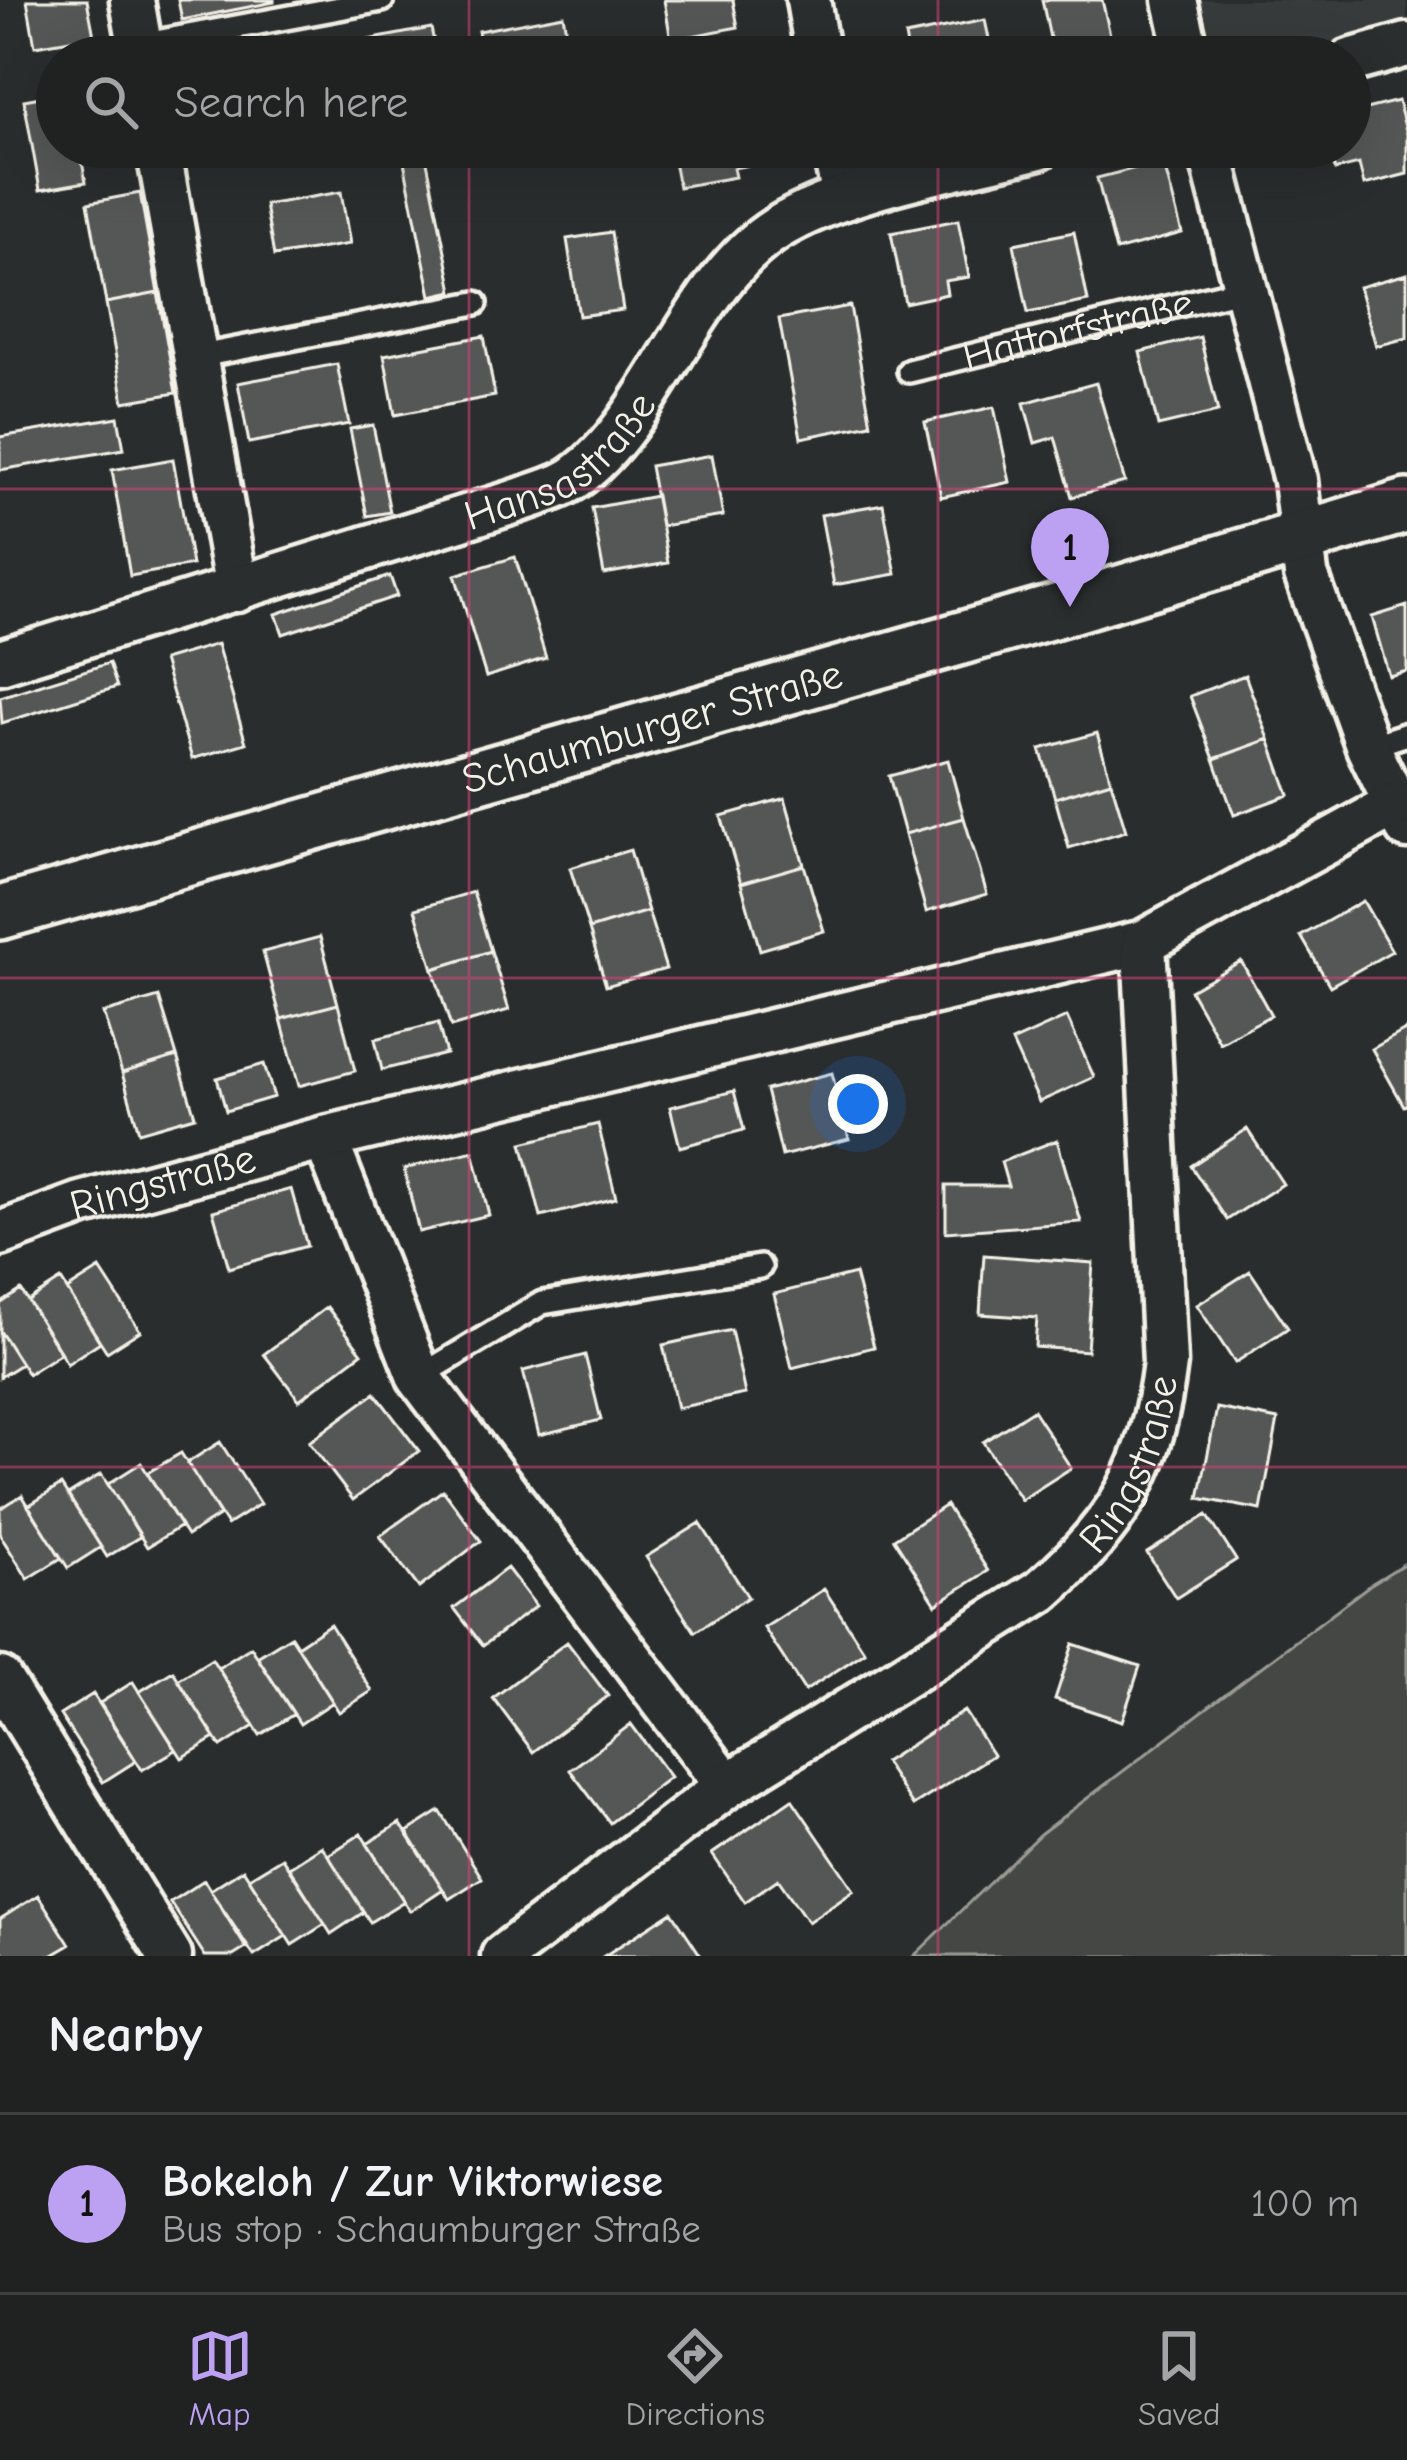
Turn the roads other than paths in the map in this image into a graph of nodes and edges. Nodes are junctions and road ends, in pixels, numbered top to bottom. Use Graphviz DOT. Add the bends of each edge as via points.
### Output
graph roads {
  1 [pos="132,0"];
  2 [pos="382,0"];
  3 [pos="808,0"];
  4 [pos="1175,0"];
  5 [pos="138,36"];
  6 [pos="212,36"];
  7 [pos="814,36"];
  8 [pos="1183,36"];
  9 [pos="1407,45"];
  10 [pos="1371,55"];
  11 [pos="162,168"];
  12 [pos="839,168"];
  13 [pos="959,168"];
  14 [pos="1214,168"];
  15 [pos="844,198"];
  16 [pos="1244,289"];
  17 [pos="476,303"];
  18 [pos="195,357"];
  19 [pos="909,371"];
  20 [pos="1407,506"];
  21 [pos="1302,537"];
  22 [pos="237,590"];
  23 [pos="0,662"];
  24 [pos="1387,740"];
  25 [pos="1401,816"];
  26 [pos="0,913"];
  27 [pos="1144,942"];
  28 [pos="325,1138"];
  29 [pos="0,1234"];
  30 [pos="760,1267"];
  31 [pos="418,1377"];
  32 [pos="0,1679"];
  33 [pos="727,1786"];
  34 [pos="170,1956"];
  35 [pos="502,1956"];
  1 -- 5 [label="street"];
  2 -- 6 [label="lane"];
  3 -- 7 [label="street"];
  4 -- 8 [label="street"];
  9 -- 10 [label="street"];
  11 -- 18 [label="street"];
  12 -- 15 [label="street"];
  13 -- 15 [label="street, Hansastraße"];
  14 -- 16 [label="street, Hattorfstraße"];
  15 -- 22 [label="street, Hansastraße" via="776,230 734,265 608,446 572,480"];
  16 -- 19 [label="lane, Hattorfstraße"];
  16 -- 21 [label="street, Hattorfstraße" via="1295,480"];
  17 -- 18 [label="lane"];
  18 -- 22 [label="street"];
  20 -- 21 [label="street, Schaumburger Straße"];
  21 -- 24 [label="street, Hattorfstraße" via="1306,574"];
  21 -- 26 [label="street, Schaumburger Straße"];
  22 -- 23 [label="street, Hansastraße"];
  24 -- 25 [label="street, Hattorfstraße"];
  25 -- 27 [label="street, Ringstraße"];
  27 -- 28 [label="street, Ringstraße"];
  27 -- 33 [label="street, Ringstraße" via="1165,1363 1140,1471 1111,1521 1041,1591"];
  28 -- 29 [label="street, Ringstraße"];
  28 -- 31 [label="street"];
  30 -- 31 [label="lane" via="542,1303"];
  31 -- 33 [label="street"];
  32 -- 34 [label="street"];
  33 -- 35 [label="street, Ringstraße"];
}
